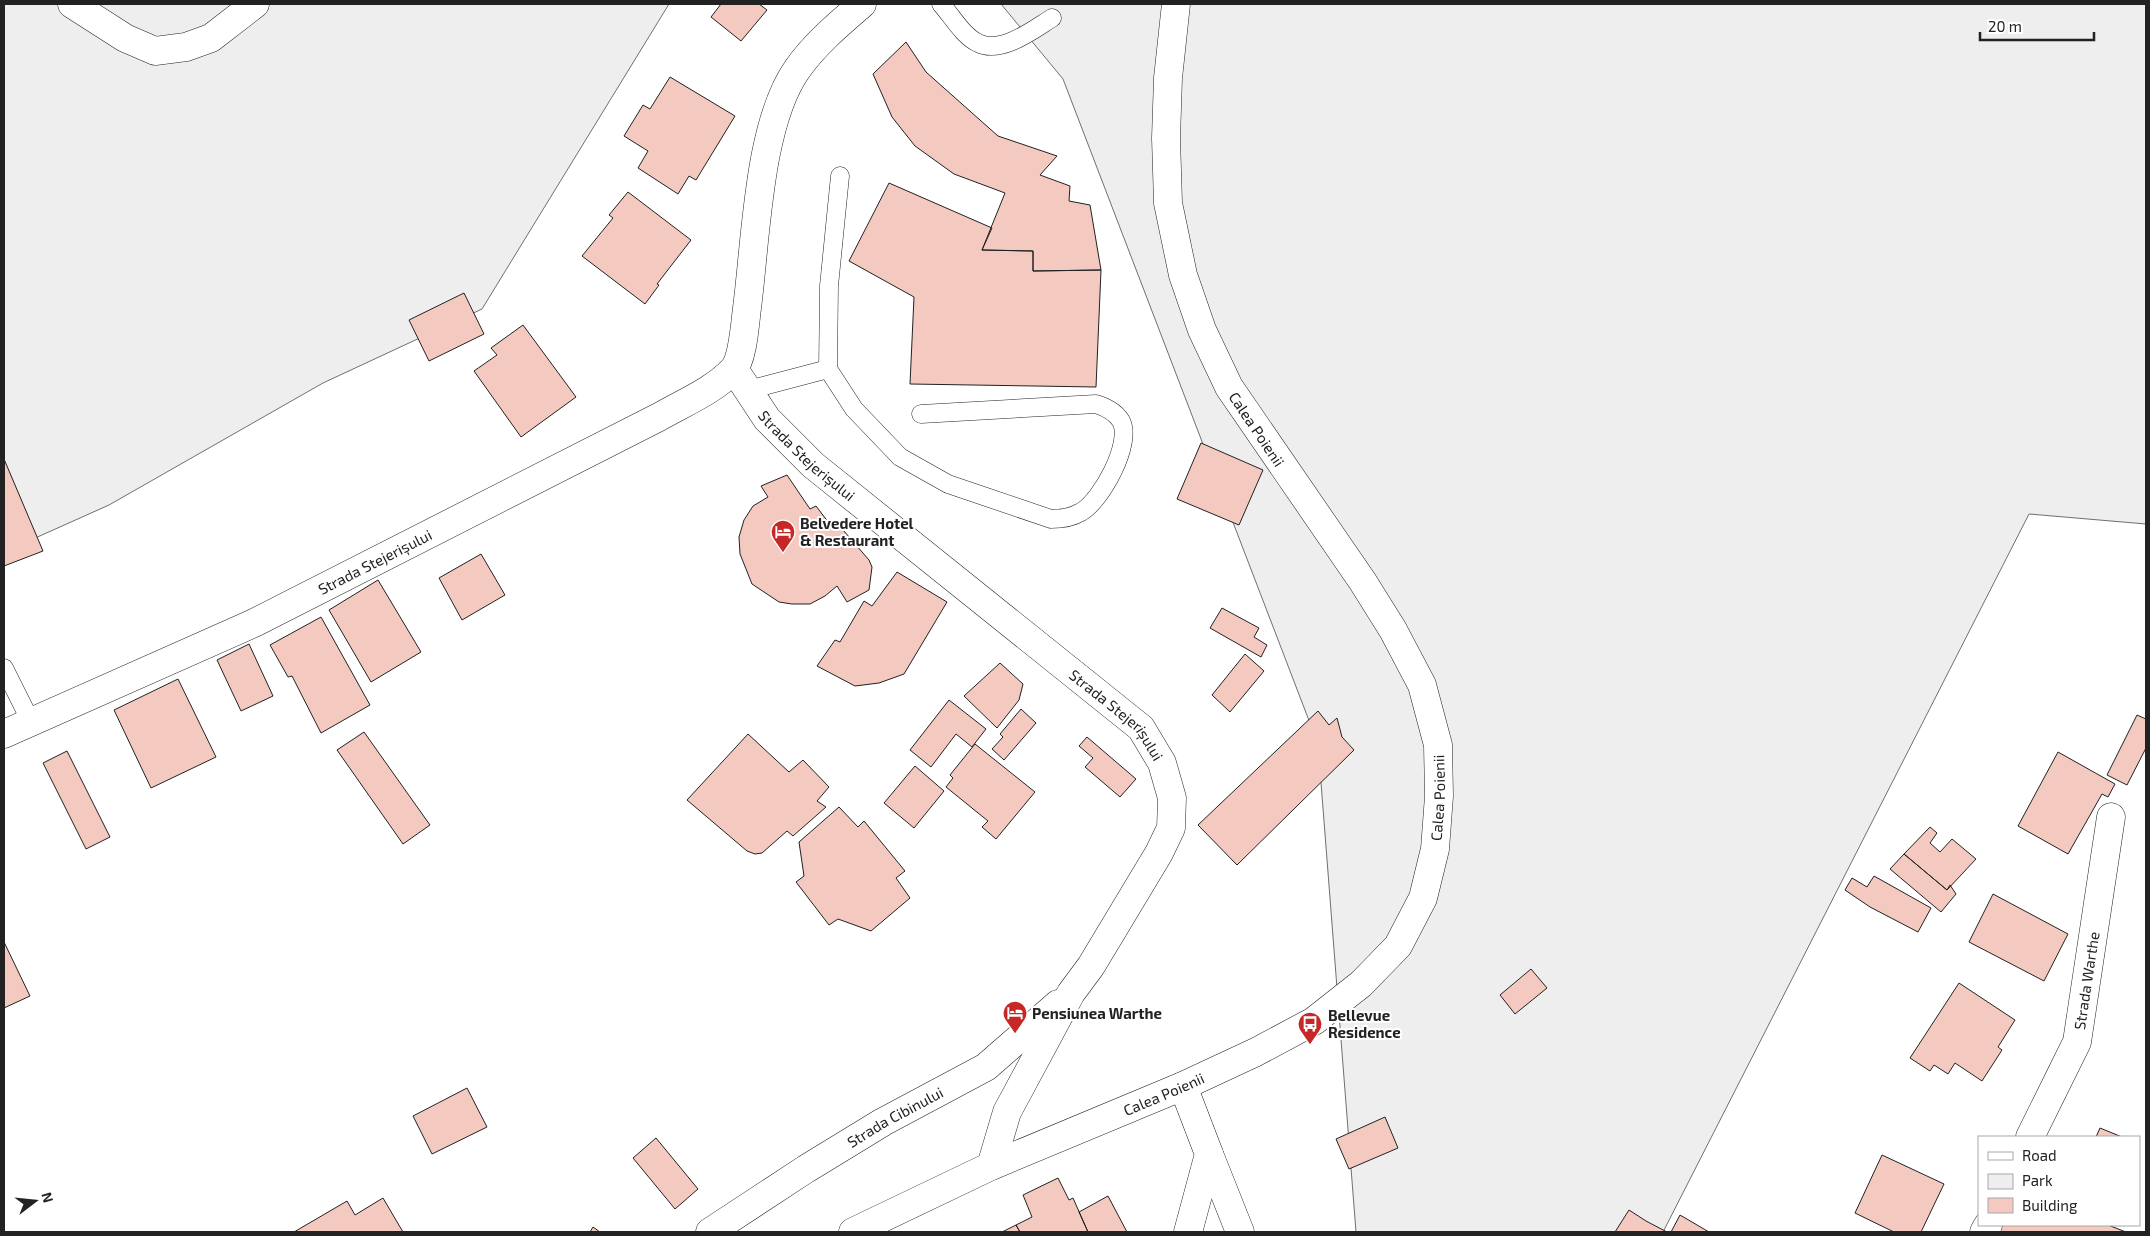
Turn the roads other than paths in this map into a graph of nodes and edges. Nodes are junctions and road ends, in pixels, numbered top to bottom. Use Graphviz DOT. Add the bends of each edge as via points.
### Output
graph roads {
  1 [pos="72,4"];
  2 [pos="255,4"];
  3 [pos="862,4"];
  4 [pos="941,4"];
  5 [pos="1176,4"];
  6 [pos="1052,18"];
  7 [pos="840,176"];
  8 [pos="828,369"];
  9 [pos="741,379"];
  10 [pos="921,414"];
  11 [pos="4,668"];
  12 [pos="31,722"];
  13 [pos="4,734"];
  14 [pos="2111,817"];
  15 [pos="1071,993"];
  16 [pos="1183,1086"];
  17 [pos="2030,1136"];
  18 [pos="1209,1154"];
  19 [pos="991,1166"];
  20 [pos="710,1232"];
  21 [pos="853,1232"];
  22 [pos="1188,1232"];
  23 [pos="1240,1232"];
  1 -- 2 [label="street" via="125,38 154,51 186,47 211,38"];
  3 -- 9 [label="street" via="823,37 796,69 774,117 764,170"];
  4 -- 6 [label="lane" via="979,44 1012,43"];
  5 -- 16 [label="street, Calea Poienii" via="1166,138 1168,204 1183,275 1202,330 1229,387 1363,582 1422,685 1438,745 1439,796 1435,849 1423,898 1398,946 1361,984 1314,1021"];
  7 -- 8 [label="lane" via="829,286"];
  8 -- 9 [label="lane"];
  8 -- 10 [label="lane" via="854,409 900,457 948,484 1051,519 1065,519 1082,512 1098,494 1114,470 1124,434 1121,421 1108,408 1096,404"];
  9 -- 12 [label="street, Strada Stejerișului" via="704,392 254,623"];
  9 -- 15 [label="street, Strada Stejerișului" via="767,419 813,465 1141,728 1162,763 1172,798 1171,828 1096,958"];
  11 -- 12 [label="lane"];
  12 -- 13 [label="street, Strada Stejerișului"];
  14 -- 17 [label="street, Strada Warthe" via="2077,1042"];
  15 -- 19 [label="street, Strada Stejerișului" via="1007,1112"];
  15 -- 20 [label="street, Strada Cibinului" via="986,1067 875,1126"];
  16 -- 18 [label="street"];
  16 -- 19 [label="street, Calea Poienii"];
  18 -- 22 [label="street"];
  18 -- 23 [label="street"];
  19 -- 21 [label="street, Calea Poienii"];
}
